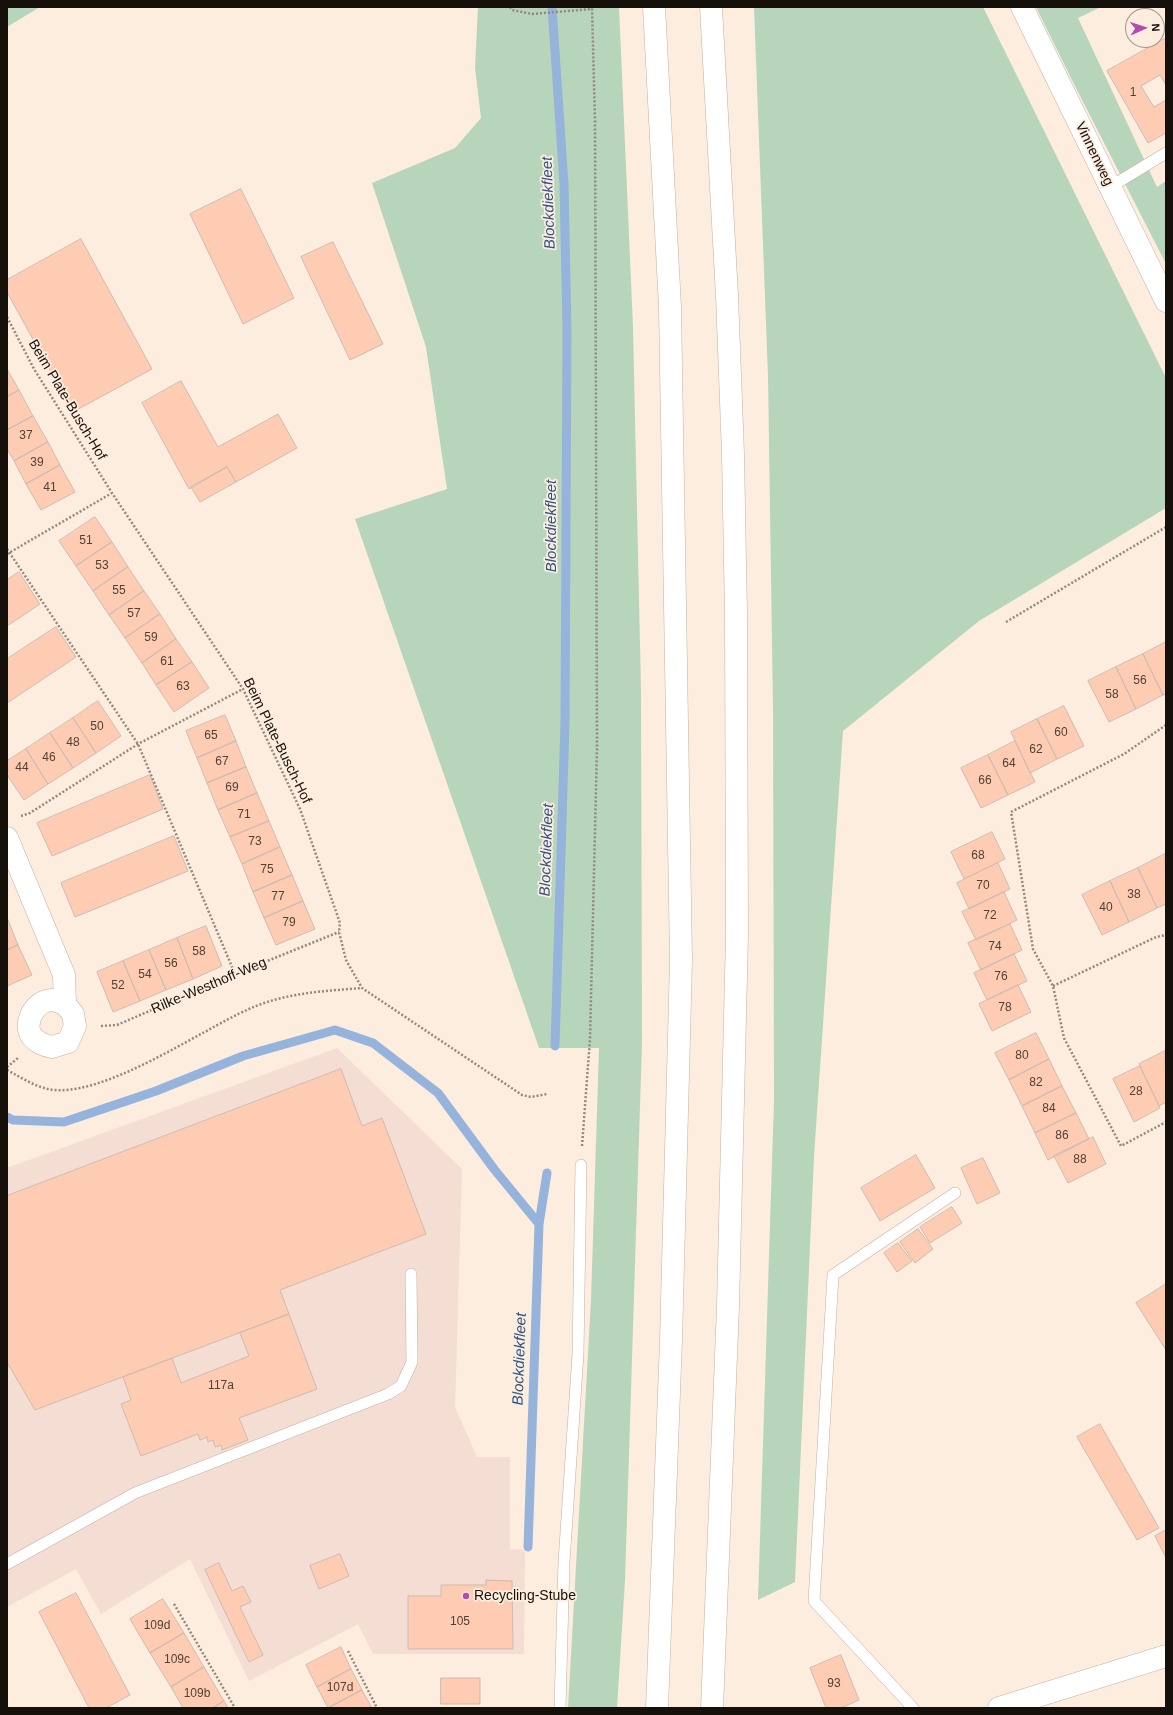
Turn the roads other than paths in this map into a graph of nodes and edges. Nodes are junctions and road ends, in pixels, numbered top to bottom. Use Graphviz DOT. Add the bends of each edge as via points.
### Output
graph roads {
  1 [pos="654,7"];
  2 [pos="711,7"];
  3 [pos="1022,7"];
  4 [pos="1166,153"];
  5 [pos="1110,187"];
  6 [pos="1166,301"];
  7 [pos="7,838"];
  8 [pos="65,1004"];
  9 [pos="581,1165"];
  10 [pos="955,1193"];
  11 [pos="411,1274"];
  12 [pos="7,1564"];
  13 [pos="1166,1656"];
  14 [pos="560,1708"];
  15 [pos="657,1708"];
  16 [pos="712,1708"];
  17 [pos="912,1708"];
  18 [pos="998,1708"];
  1 -- 15 [label="main road" via="670,307 681,960"];
  2 -- 16 [label="main road" via="733,454 737,919 728,1306"];
  3 -- 5 [label="main road, Vinnenweg"];
  4 -- 5 [label="lane"];
  5 -- 6 [label="main road, Vinnenweg"];
  7 -- 8 [label="main road" via="64,974"];
  8 -- 8 [label="main road" via="73,1014 75,1026 68,1042 52,1048 36,1041 29,1029 30,1015 39,1004 52,1000"];
  9 -- 14 [label="lane" via="578,1354 564,1562"];
  10 -- 17 [label="lane" via="833,1275 814,1601"];
  11 -- 12 [label="lane" via="412,1362 401,1386 388,1394 135,1493"];
  13 -- 18 [label="main road"];
}
